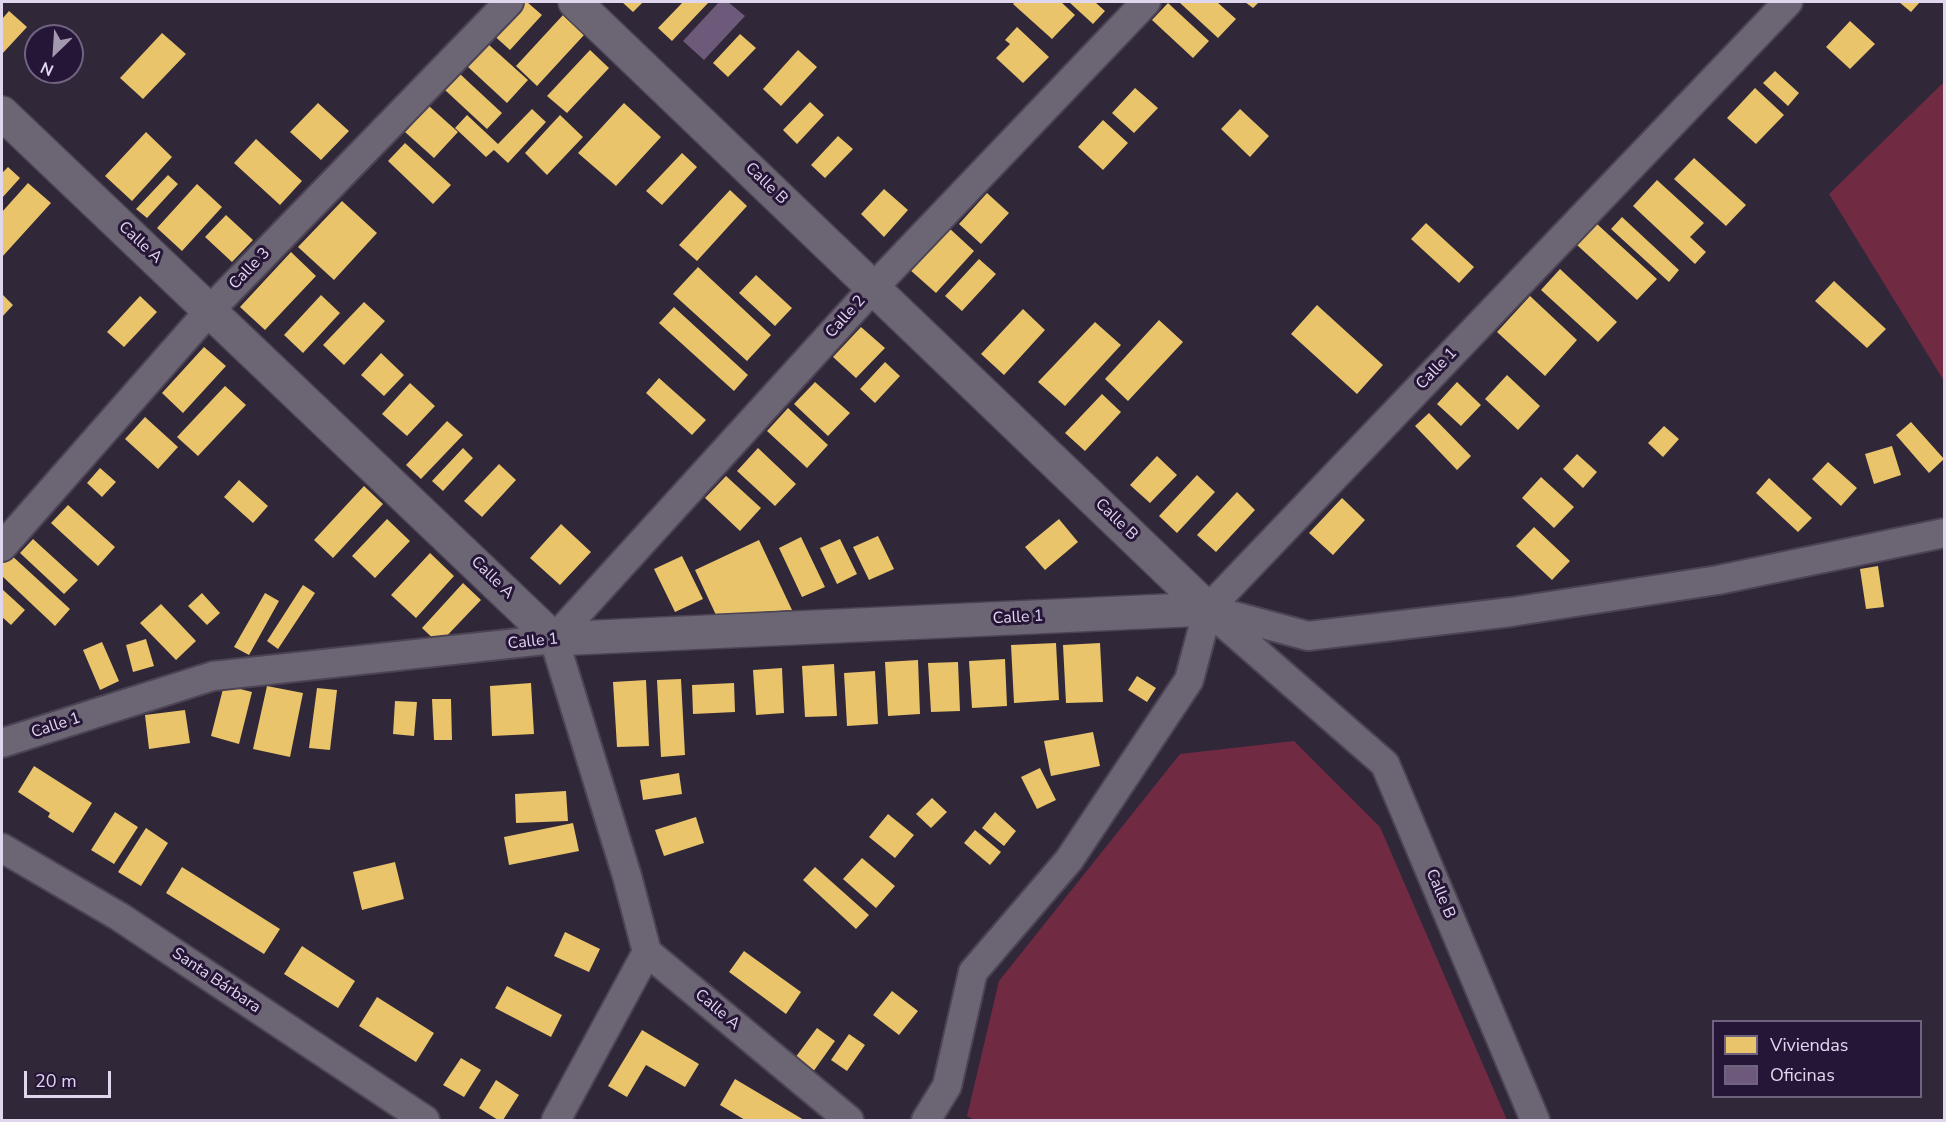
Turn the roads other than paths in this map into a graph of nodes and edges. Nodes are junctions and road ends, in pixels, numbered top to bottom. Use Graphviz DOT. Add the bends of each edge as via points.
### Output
graph roads {
  1 [pos="509,2"];
  2 [pos="575,2"];
  3 [pos="1146,2"];
  4 [pos="1788,2"];
  5 [pos="2,112"];
  6 [pos="874,287"];
  7 [pos="210,310"];
  8 [pos="1944,533"];
  9 [pos="2,547"];
  10 [pos="1208,609"];
  11 [pos="554,639"];
  12 [pos="2,743"];
  13 [pos="2,848"];
  14 [pos="647,952"];
  15 [pos="425,1120"];
  16 [pos="556,1120"];
  17 [pos="849,1120"];
  18 [pos="926,1120"];
  19 [pos="1535,1120"];
  1 -- 7 [label="street, Calle 3"];
  2 -- 6 [label="street, Calle B"];
  3 -- 6 [label="street, Calle 2"];
  4 -- 10 [label="street, Calle 1"];
  5 -- 7 [label="street, Calle A"];
  6 -- 10 [label="street, Calle B"];
  6 -- 11 [label="street, Calle 2"];
  7 -- 9 [label="street, Calle 3"];
  7 -- 11 [label="street, Calle A"];
  8 -- 10 [label="street" via="1718,580 1510,612 1308,636"];
  10 -- 11 [label="street, Calle 1"];
  10 -- 18 [label="street" via="1189,680 1070,860 973,972 947,1086"];
  10 -- 19 [label="street, Calle B" via="1385,764"];
  11 -- 12 [label="street, Calle 1" via="213,676"];
  11 -- 14 [label="street, Calle A"];
  13 -- 15 [label="street, Santa Bárbara" via="120,917"];
  14 -- 16 [label="street"];
  14 -- 17 [label="street, Calle A"];
}
